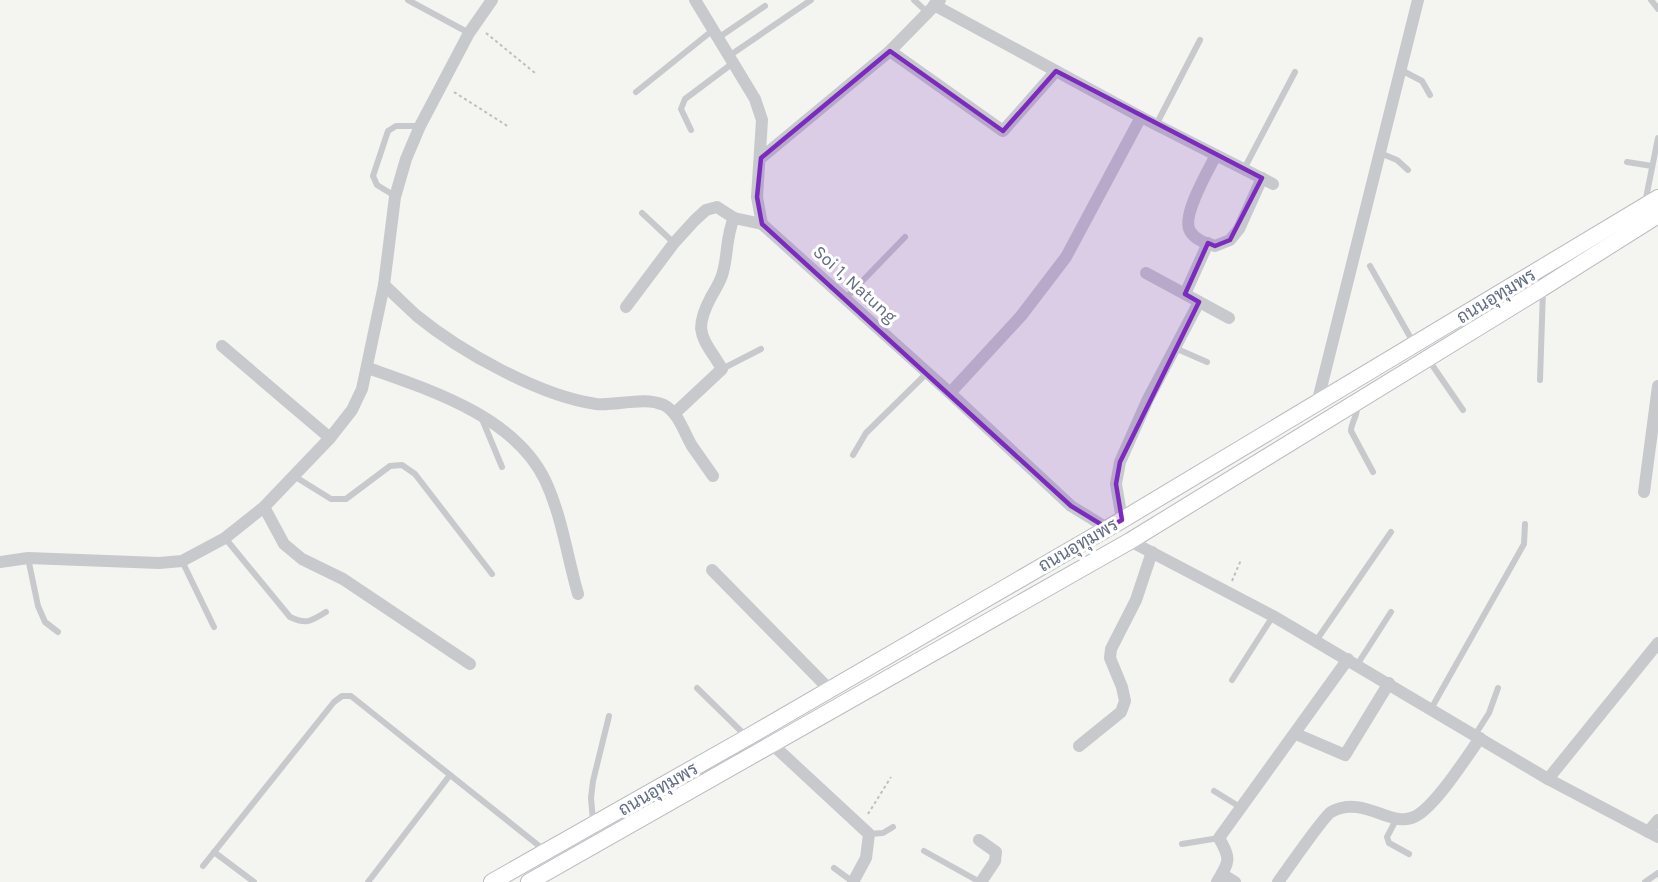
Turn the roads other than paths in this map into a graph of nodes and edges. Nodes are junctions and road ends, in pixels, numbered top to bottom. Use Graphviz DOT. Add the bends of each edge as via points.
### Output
graph roads {
  1 [pos="408,0"];
  2 [pos="492,0"];
  3 [pos="695,0"];
  4 [pos="811,0"];
  5 [pos="914,0"];
  6 [pos="1418,0"];
  7 [pos="1651,0"];
  8 [pos="765,6"];
  9 [pos="934,6"];
  10 [pos="1658,9"];
  11 [pos="472,28"];
  12 [pos="715,34"];
  13 [pos="1200,40"];
  14 [pos="890,51"];
  15 [pos="731,60"];
  16 [pos="1401,70"];
  17 [pos="1056,71"];
  18 [pos="1295,72"];
  19 [pos="636,92"];
  20 [pos="1430,95"];
  21 [pos="1141,117"];
  22 [pos="1156,125"];
  23 [pos="420,126"];
  24 [pos="691,130"];
  25 [pos="1658,138"];
  26 [pos="1380,153"];
  27 [pos="1216,155"];
  28 [pos="761,158"];
  29 [pos="1627,162"];
  30 [pos="1652,166"];
  31 [pos="1244,169"];
  32 [pos="1408,170"];
  33 [pos="395,197"];
  34 [pos="1653,206"];
  35 [pos="642,213"];
  36 [pos="734,218"];
  37 [pos="762,224"];
  38 [pos="905,237"];
  39 [pos="674,243"];
  40 [pos="1208,243"];
  41 [pos="1370,266"];
  42 [pos="1146,273"];
  43 [pos="384,285"];
  44 [pos="1544,287"];
  45 [pos="1185,294"];
  46 [pos="845,299"];
  47 [pos="1199,302"];
  48 [pos="626,307"];
  49 [pos="1229,318"];
  50 [pos="1415,345"];
  51 [pos="222,346"];
  52 [pos="1175,348"];
  53 [pos="761,349"];
  54 [pos="1428,358"];
  55 [pos="1207,362"];
  56 [pos="368,368"];
  57 [pos="722,369"];
  58 [pos="927,373"];
  59 [pos="1540,380"];
  60 [pos="1658,386"];
  61 [pos="950,393"];
  62 [pos="1357,402"];
  63 [pos="1317,404"];
  64 [pos="1463,410"];
  65 [pos="675,413"];
  66 [pos="481,416"];
  67 [pos="330,438"];
  68 [pos="853,455"];
  69 [pos="502,467"];
  70 [pos="1373,472"];
  71 [pos="294,476"];
  72 [pos="713,476"];
  73 [pos="1644,492"];
  74 [pos="264,507"];
  75 [pos="1122,520"];
  76 [pos="1525,524"];
  77 [pos="1107,528"];
  78 [pos="1391,532"];
  79 [pos="225,538"];
  80 [pos="1130,541"];
  81 [pos="1152,552"];
  82 [pos="28,558"];
  83 [pos="182,561"];
  84 [pos="0,562"];
  85 [pos="712,570"];
  86 [pos="492,574"];
  87 [pos="578,594"];
  88 [pos="326,612"];
  89 [pos="1391,612"];
  90 [pos="1273,616"];
  91 [pos="214,627"];
  92 [pos="58,632"];
  93 [pos="1316,641"];
  94 [pos="1658,643"];
  95 [pos="1353,662"];
  96 [pos="470,664"];
  97 [pos="1232,680"];
  98 [pos="1389,683"];
  99 [pos="697,688"];
  100 [pos="1498,688"];
  101 [pos="830,690"];
  102 [pos="1431,709"];
  103 [pos="609,716"];
  104 [pos="1296,734"];
  105 [pos="1478,736"];
  106 [pos="748,738"];
  107 [pos="773,745"];
  108 [pos="1080,746"];
  109 [pos="450,775"];
  110 [pos="1548,779"];
  111 [pos="1214,791"];
  112 [pos="1240,807"];
  113 [pos="1396,820"];
  114 [pos="1658,820"];
  115 [pos="593,825"];
  116 [pos="893,827"];
  117 [pos="864,830"];
  118 [pos="1653,835"];
  119 [pos="1219,838"];
  120 [pos="979,840"];
  121 [pos="1182,844"];
  122 [pos="924,851"];
  123 [pos="214,852"];
  124 [pos="546,852"];
  125 [pos="1409,854"];
  126 [pos="203,866"];
  127 [pos="834,868"];
  128 [pos="1658,873"];
  129 [pos="1219,878"];
  130 [pos="254,882"];
  131 [pos="368,882"];
  132 [pos="492,882"];
  133 [pos="529,882"];
  134 [pos="853,882"];
  135 [pos="981,882"];
  136 [pos="1235,882"];
  137 [pos="1278,882"];
  138 [pos="1645,882"];
  1 -- 11 [label="lane"];
  2 -- 11 [label="street"];
  3 -- 12 [label="street"];
  4 -- 15 [label="lane"];
  5 -- 9 [label="lane"];
  6 -- 16 [label="street"];
  7 -- 10 [label="lane"];
  8 -- 12 [label="lane"];
  9 -- 14 [label="street"];
  9 -- 17 [label="street"];
  11 -- 23 [label="street"];
  12 -- 15 [label="street"];
  12 -- 19 [label="lane"];
  13 -- 22 [label="lane"];
  14 -- 17 [label="street" via="1003,130"];
  14 -- 28 [label="street"];
  15 -- 24 [label="lane" via="685,99 681,110"];
  15 -- 28 [label="street" via="755,99 762,120"];
  16 -- 20 [label="lane" via="1422,81"];
  16 -- 26 [label="street"];
  17 -- 21 [label="street"];
  18 -- 31 [label="lane"];
  21 -- 22 [label="street"];
  21 -- 61 [label="street" via="1066,257 1021,316"];
  22 -- 27 [label="street"];
  23 -- 33 [label="street"];
  23 -- 33 [label="lane" via="396,126 388,131 373,176 377,185"];
  25 -- 30 [label="lane"];
  26 -- 32 [label="lane" via="1397,159"];
  26 -- 63 [label="street"];
  27 -- 31 [label="street"];
  27 -- 40 [label="street" via="1188,216 1189,230 1195,238"];
  28 -- 37 [label="street" via="757,197"];
  29 -- 30 [label="lane"];
  30 -- 34 [label="lane"];
  31 -- 40 [label="street" via="1267,181 1230,240 1215,246"];
  33 -- 43 [label="street"];
  34 -- 44 [label="street, ถนนอุทุมพร"];
  34 -- 50 [label="street, ถนนอุทุมพร"];
  35 -- 39 [label="lane"];
  36 -- 37 [label="street"];
  36 -- 39 [label="street" via="721,208 706,210"];
  36 -- 57 [label="street" via="727,238 723,274 700,326"];
  37 -- 46 [label="street, Soi 1, Natung"];
  38 -- 46 [label="lane"];
  39 -- 48 [label="street"];
  40 -- 45 [label="street"];
  41 -- 50 [label="lane"];
  42 -- 45 [label="street"];
  43 -- 56 [label="street"];
  43 -- 65 [label="street" via="447,338 529,383 597,404 654,402"];
  44 -- 54 [label="street, ถนนอุทุมพร"];
  44 -- 59 [label="lane"];
  45 -- 47 [label="street"];
  46 -- 58 [label="street, Soi 1, Natung"];
  47 -- 49 [label="street"];
  47 -- 52 [label="street"];
  50 -- 63 [label="street, ถนนอุทุมพร"];
  51 -- 67 [label="street"];
  52 -- 55 [label="lane"];
  52 -- 75 [label="street" via="1120,462 1116,484"];
  53 -- 57 [label="lane"];
  54 -- 62 [label="street, ถนนอุทุมพร"];
  54 -- 64 [label="lane"];
  56 -- 66 [label="street" via="424,388"];
  56 -- 67 [label="street" via="352,410"];
  57 -- 65 [label="street"];
  58 -- 61 [label="street, Soi 1, Natung"];
  58 -- 68 [label="lane" via="866,433"];
  60 -- 73 [label="street"];
  61 -- 77 [label="street, Soi 1, Natung" via="1071,506"];
  62 -- 70 [label="lane" via="1351,431"];
  62 -- 80 [label="street, ถนนอุทุมพร"];
  63 -- 75 [label="street, ถนนอุทุมพร"];
  65 -- 72 [label="street"];
  66 -- 69 [label="lane"];
  66 -- 87 [label="street" via="518,441 544,479 561,524"];
  67 -- 71 [label="street"];
  71 -- 74 [label="street"];
  71 -- 86 [label="lane" via="331,499 346,499 390,466 402,465 415,474"];
  74 -- 79 [label="street"];
  74 -- 96 [label="street" via="284,544 302,560 343,579"];
  75 -- 77 [label="street, ถนนอุทุมพร"];
  76 -- 102 [label="lane" via="1524,544"];
  77 -- 80 [label="street"];
  77 -- 101 [label="street, ถนนอุทุมพร"];
  78 -- 93 [label="lane"];
  79 -- 83 [label="street"];
  79 -- 88 [label="lane" via="290,617 302,623"];
  80 -- 81 [label="street"];
  80 -- 107 [label="street, ถนนอุทุมพร"];
  81 -- 90 [label="street"];
  81 -- 108 [label="street" via="1136,600 1111,649 1110,658 1125,701 1120,712"];
  82 -- 83 [label="street"];
  82 -- 84 [label="street"];
  82 -- 92 [label="lane" via="38,606 45,622"];
  83 -- 91 [label="lane"];
  85 -- 101 [label="street"];
  89 -- 95 [label="lane"];
  90 -- 93 [label="street"];
  90 -- 97 [label="lane"];
  93 -- 95 [label="street"];
  94 -- 110 [label="street"];
  95 -- 98 [label="street"];
  95 -- 104 [label="street"];
  98 -- 102 [label="street"];
  98 -- 104 [label="street" via="1345,755"];
  99 -- 106 [label="lane"];
  100 -- 105 [label="lane"];
  101 -- 106 [label="street, ถนนอุทุมพร"];
  102 -- 105 [label="street"];
  103 -- 115 [label="lane" via="591,798"];
  104 -- 112 [label="street"];
  105 -- 110 [label="street"];
  105 -- 113 [label="street" via="1438,796 1415,817"];
  106 -- 115 [label="street, ถนนอุทุมพร"];
  107 -- 117 [label="street"];
  107 -- 133 [label="street, ถนนอุทุมพร"];
  109 -- 123 [label="lane" via="351,696 342,696"];
  109 -- 124 [label="lane"];
  109 -- 131 [label="lane"];
  110 -- 118 [label="street"];
  111 -- 112 [label="lane"];
  112 -- 119 [label="street"];
  113 -- 125 [label="lane" via="1387,837 1389,843"];
  113 -- 137 [label="street" via="1370,808 1349,806 1330,813"];
  114 -- 118 [label="street"];
  115 -- 124 [label="street, ถนนอุทุมพร"];
  116 -- 117 [label="lane" via="883,833"];
  117 -- 134 [label="street" via="866,858"];
  119 -- 121 [label="lane"];
  119 -- 129 [label="street" via="1228,854 1228,865"];
  120 -- 135 [label="street" via="996,852 995,861"];
  122 -- 135 [label="lane"];
  123 -- 126 [label="lane"];
  123 -- 130 [label="lane"];
  124 -- 132 [label="street, ถนนอุทุมพร"];
  127 -- 134 [label="lane"];
  128 -- 138 [label="lane"];
  129 -- 136 [label="street"];
}
